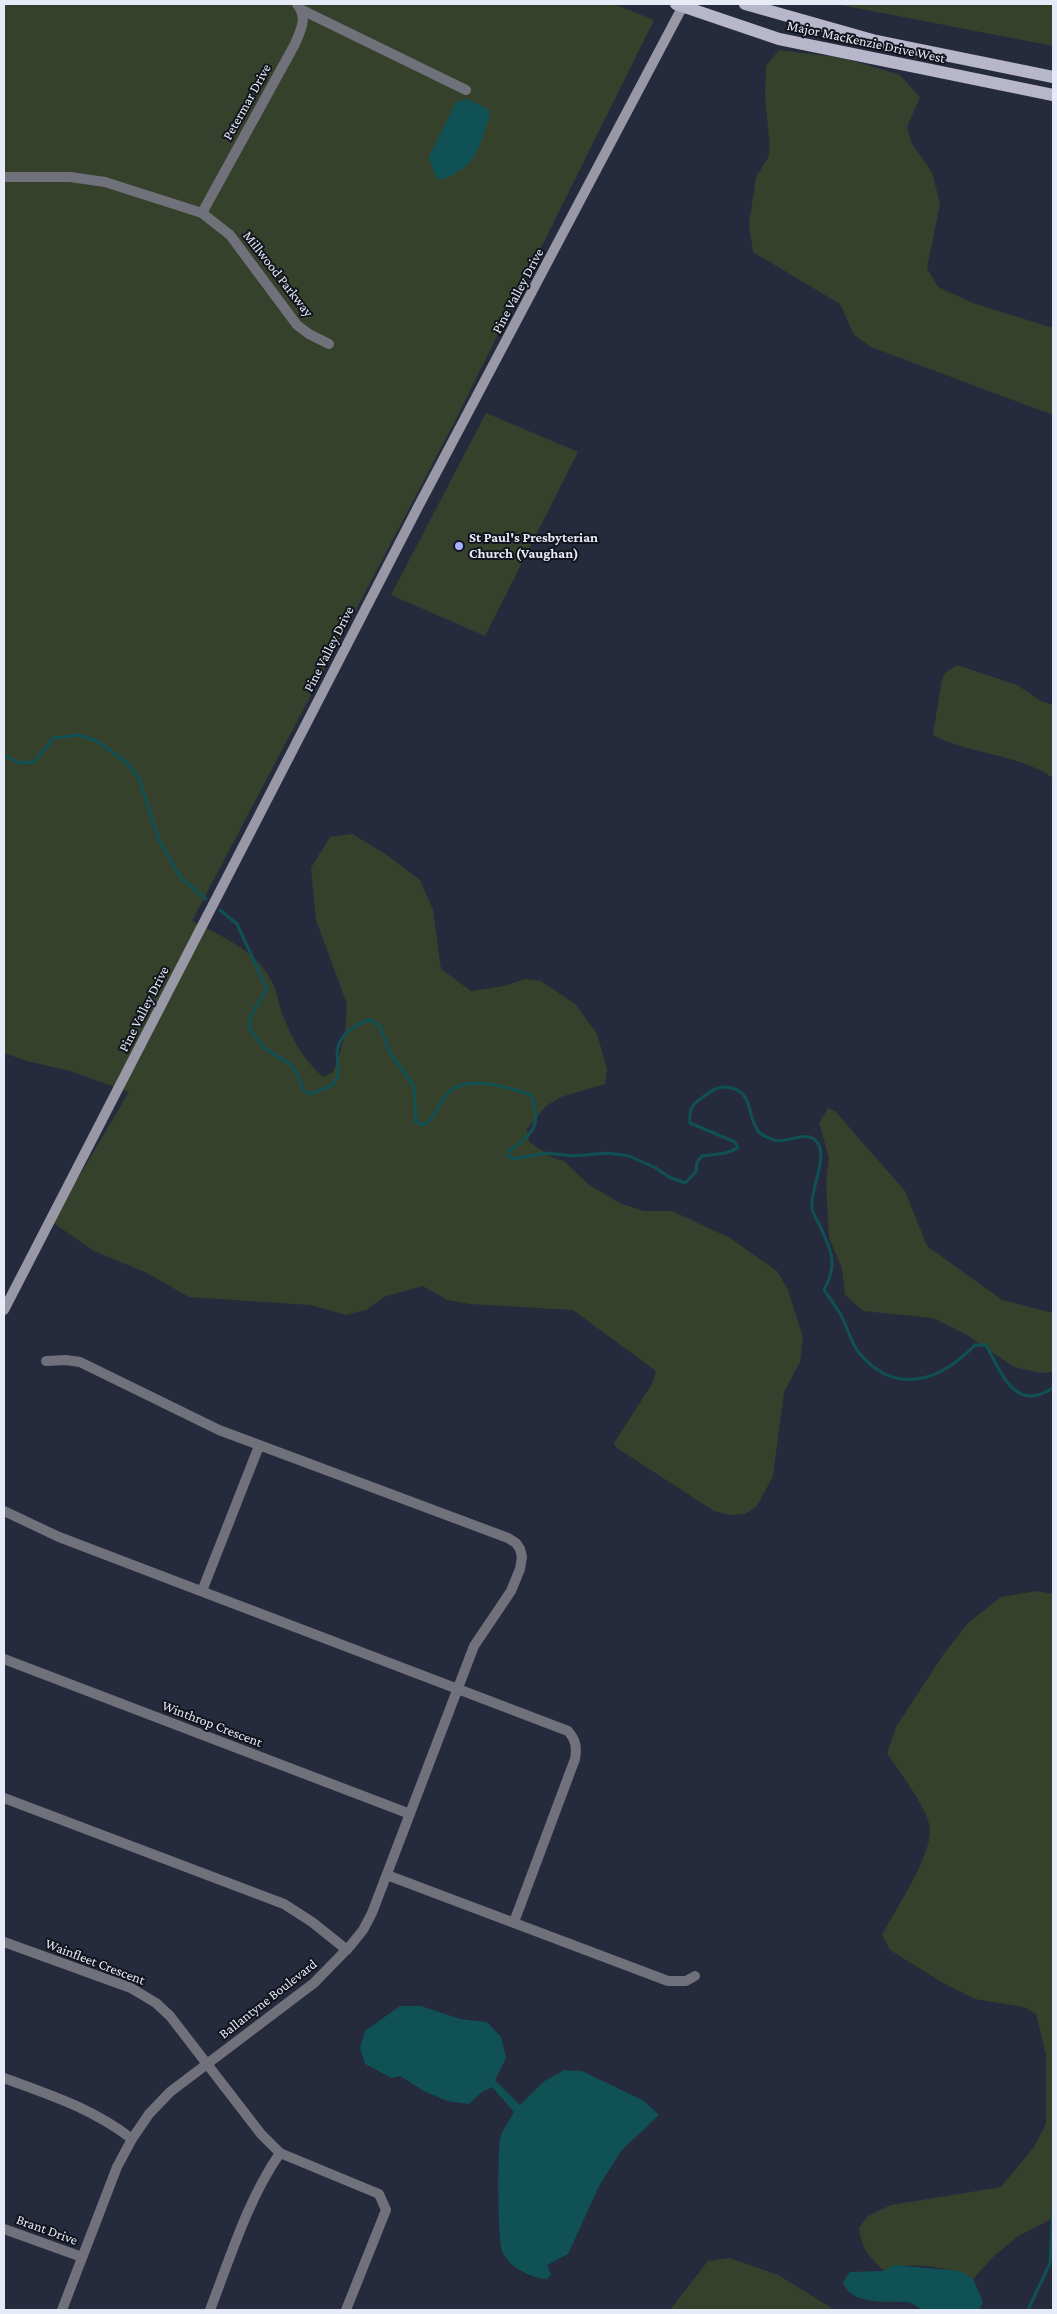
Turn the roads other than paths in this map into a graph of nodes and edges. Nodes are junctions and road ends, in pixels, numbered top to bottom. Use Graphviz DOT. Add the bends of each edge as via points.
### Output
graph roads {
  1 [pos="745,4"];
  2 [pos="681,5"];
  3 [pos="299,7"];
  4 [pos="1053,78"];
  5 [pos="466,90"];
  6 [pos="1053,95"];
  7 [pos="4,177"];
  8 [pos="202,213"];
  9 [pos="329,344"];
  10 [pos="4,1310"];
  11 [pos="46,1361"];
  12 [pos="259,1446"];
  13 [pos="4,1510"];
  14 [pos="202,1590"];
  15 [pos="4,1659"];
  16 [pos="458,1687"];
  17 [pos="4,1798"];
  18 [pos="410,1814"];
  19 [pos="387,1875"];
  20 [pos="514,1922"];
  21 [pos="4,1942"];
  22 [pos="347,1950"];
  23 [pos="695,1976"];
  24 [pos="207,2064"];
  25 [pos="4,2078"];
  26 [pos="132,2139"];
  27 [pos="280,2153"];
  28 [pos="4,2229"];
  29 [pos="82,2257"];
  30 [pos="62,2310"];
  31 [pos="210,2310"];
  32 [pos="346,2310"];
  1 -- 4 [label="main road, Major MacKenzie Drive West" via="876,41"];
  2 -- 6 [label="main road, Major MacKenzie Drive West" via="779,39"];
  2 -- 10 [label="street, Pine Valley Drive"];
  3 -- 5 [label="street"];
  3 -- 8 [label="street, Petermar Drive" via="304,20 294,44"];
  7 -- 8 [label="street, Millwood Parkway" via="70,177 104,182"];
  8 -- 9 [label="street, Millwood Parkway" via="230,235 297,325"];
  11 -- 12 [label="street, Ballantyne Boulevard" via="80,1362 203,1423"];
  12 -- 14 [label="street"];
  12 -- 16 [label="street, Ballantyne Boulevard" via="516,1543 522,1557 514,1586 477,1640"];
  13 -- 14 [label="street" via="59,1537"];
  14 -- 16 [label="street"];
  15 -- 18 [label="street, Winthrop Crescent"];
  16 -- 18 [label="street, Ballantyne Boulevard"];
  16 -- 20 [label="street" via="568,1731 575,1739 577,1749"];
  17 -- 22 [label="street" via="284,1904"];
  18 -- 19 [label="street, Ballantyne Boulevard"];
  19 -- 20 [label="street"];
  19 -- 22 [label="street, Ballantyne Boulevard" via="366,1924"];
  20 -- 23 [label="street" via="668,1981 686,1981"];
  21 -- 24 [label="street, Wainfleet Crescent" via="140,1992 170,2016"];
  22 -- 24 [label="street, Ballantyne Boulevard" via="314,1984"];
  24 -- 26 [label="street, Ballantyne Boulevard" via="159,2103"];
  24 -- 27 [label="street, Wainfleet Crescent" via="265,2140"];
  25 -- 26 [label="street" via="83,2107"];
  26 -- 29 [label="street, Ballantyne Boulevard" via="114,2175"];
  27 -- 31 [label="street" via="251,2204"];
  27 -- 32 [label="street" via="379,2194 386,2210"];
  28 -- 29 [label="street, Brant Drive"];
  29 -- 30 [label="street, Ballantyne Boulevard"];
}
